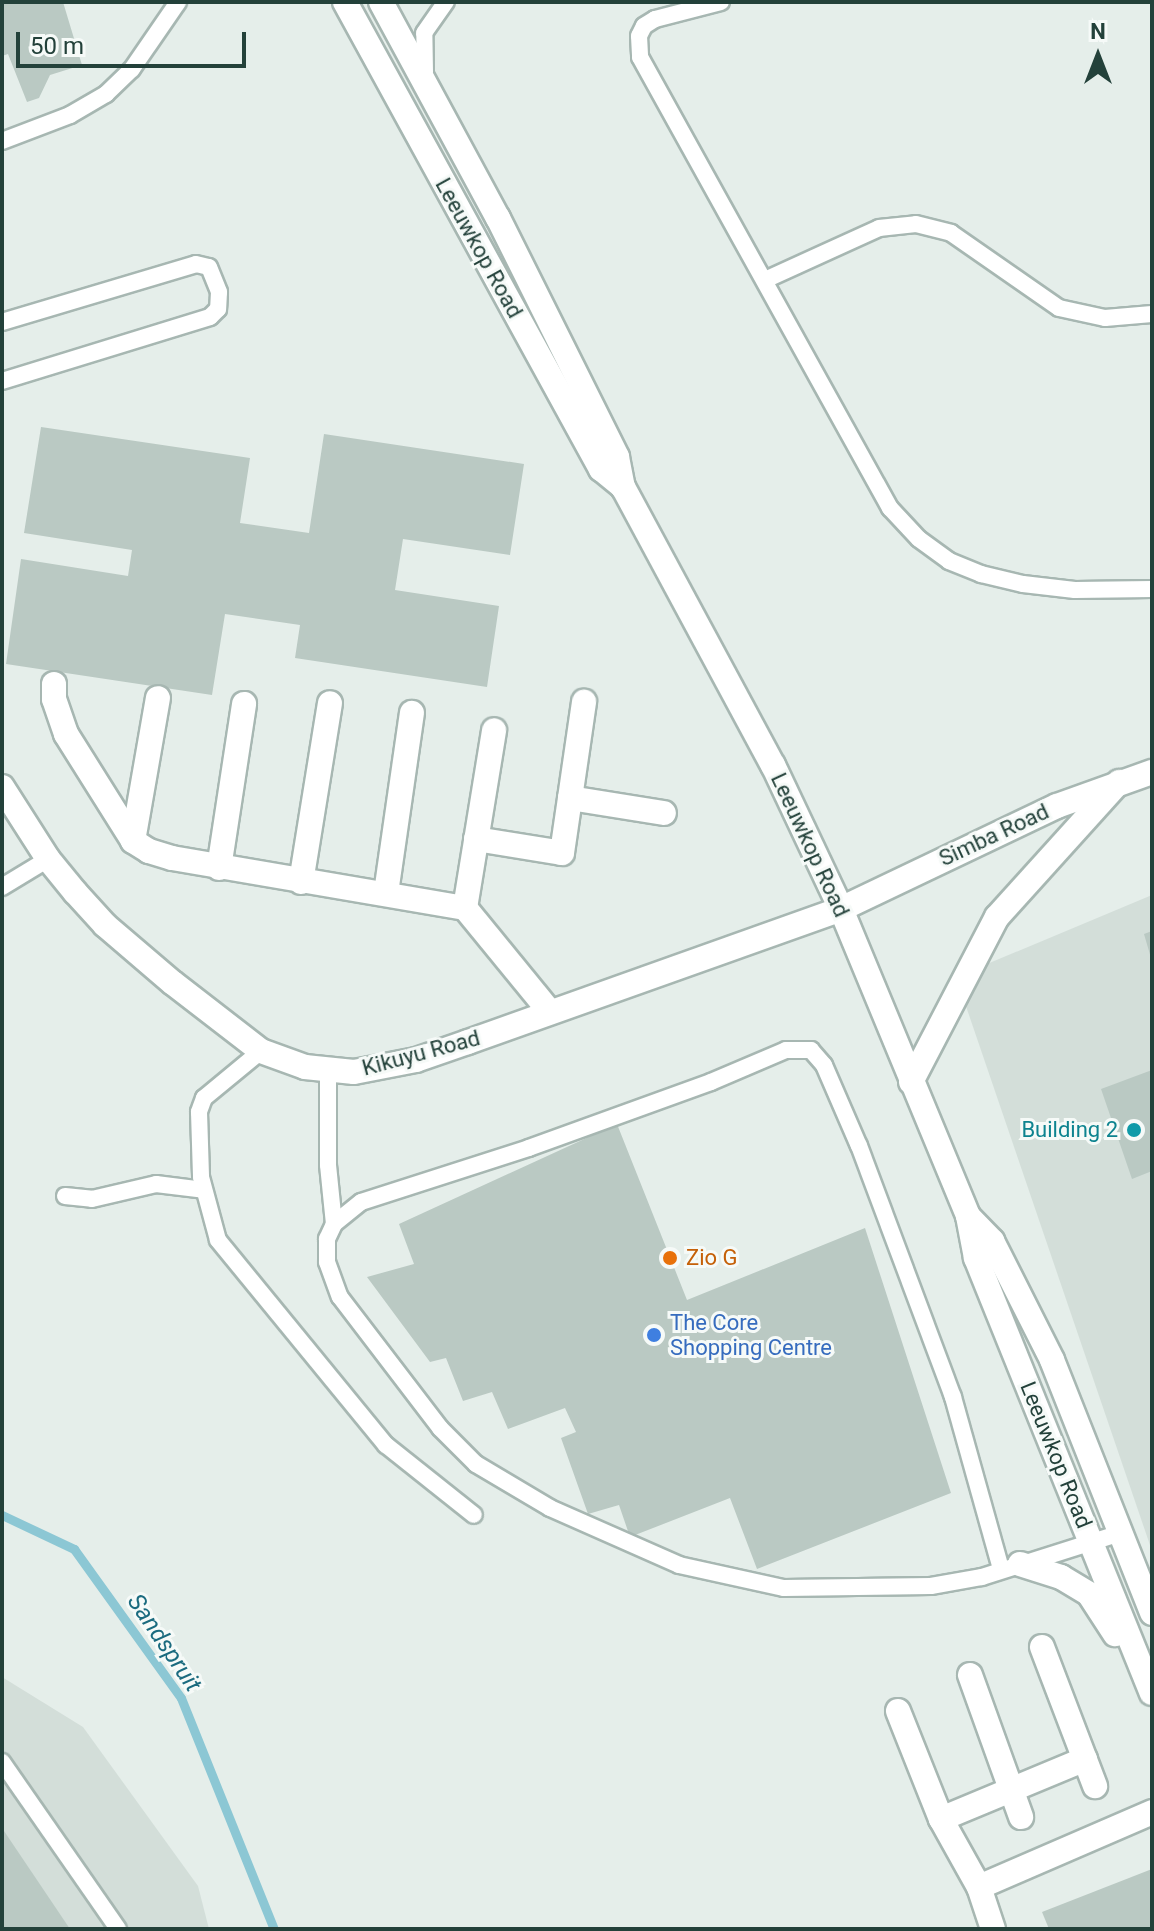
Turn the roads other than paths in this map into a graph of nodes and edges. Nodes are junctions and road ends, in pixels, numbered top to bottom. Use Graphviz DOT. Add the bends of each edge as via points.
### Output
graph roads {
  1 [pos="178,2"];
  2 [pos="345,2"];
  3 [pos="381,2"];
  4 [pos="446,2"];
  5 [pos="721,2"];
  6 [pos="426,85"];
  7 [pos="2,141"];
  8 [pos="765,280"];
  9 [pos="1152,314"];
  10 [pos="2,322"];
  11 [pos="2,381"];
  12 [pos="623,487"];
  13 [pos="1152,589"];
  14 [pos="54,684"];
  15 [pos="158,698"];
  16 [pos="584,702"];
  17 [pos="330,703"];
  18 [pos="244,704"];
  19 [pos="412,713"];
  20 [pos="494,730"];
  21 [pos="1152,772"];
  22 [pos="1119,782"];
  23 [pos="2,787"];
  24 [pos="570,798"];
  25 [pos="664,813"];
  26 [pos="476,839"];
  27 [pos="133,841"];
  28 [pos="48,859"];
  29 [pos="219,868"];
  30 [pos="301,882"];
  31 [pos="2,887"];
  32 [pos="386,893"];
  33 [pos="465,908"];
  34 [pos="841,909"];
  35 [pos="550,1012"];
  36 [pos="261,1051"];
  37 [pos="328,1071"];
  38 [pos="911,1082"];
  39 [pos="204,1190"];
  40 [pos="65,1196"];
  41 [pos="968,1216"];
  42 [pos="334,1224"];
  43 [pos="474,1515"];
  44 [pos="1121,1533"];
  45 [pos="1092,1542"];
  46 [pos="1010,1567"];
  47 [pos="1152,1613"];
  48 [pos="1042,1647"];
  49 [pos="970,1675"];
  50 [pos="1152,1693"];
  51 [pos="1152,1703"];
  52 [pos="898,1711"];
  53 [pos="1085,1759"];
  54 [pos="2,1762"];
  55 [pos="1095,1786"];
  56 [pos="1011,1790"];
  57 [pos="1152,1812"];
  58 [pos="1021,1817"];
  59 [pos="941,1819"];
  60 [pos="979,1887"];
  61 [pos="118,1929"];
  62 [pos="993,1929"];
  1 -- 7 [label="lane" via="132,69 106,94 70,115"];
  2 -- 12 [label="street, Leeuwkop Road" via="601,469"];
  3 -- 6 [label="street, Leeuwkop Road"];
  4 -- 6 [label="lane" via="424,33"];
  5 -- 8 [label="lane" via="644,26 640,57"];
  6 -- 12 [label="street, Leeuwkop Road" via="504,228 610,443"];
  8 -- 9 [label="lane" via="879,228 916,224 951,233 1059,308 1105,318"];
  8 -- 13 [label="lane" via="890,508 919,539 949,561 1023,584"];
  10 -- 11 [label="lane" via="196,264 213,272 219,292 218,309 210,317"];
  12 -- 34 [label="street, Leeuwkop Road" via="773,765"];
  14 -- 27 [label="street" via="66,734"];
  15 -- 27 [label="street"];
  16 -- 24 [label="street"];
  17 -- 30 [label="street"];
  18 -- 29 [label="street"];
  19 -- 32 [label="street"];
  20 -- 26 [label="street"];
  21 -- 22 [label="street, Simba Road"];
  22 -- 34 [label="street, Simba Road" via="991,835"];
  22 -- 38 [label="street" via="997,917"];
  23 -- 28 [label="street, Kikuyu Road"];
  24 -- 25 [label="street"];
  24 -- 26 [label="street" via="562,853"];
  26 -- 33 [label="street"];
  27 -- 29 [label="street" via="149,851"];
  28 -- 31 [label="lane"];
  28 -- 36 [label="street, Kikuyu Road" via="105,925"];
  29 -- 30 [label="street"];
  30 -- 32 [label="street"];
  32 -- 33 [label="street"];
  33 -- 35 [label="street"];
  34 -- 35 [label="street, Kikuyu Road"];
  34 -- 38 [label="street, Leeuwkop Road"];
  35 -- 37 [label="street, Kikuyu Road" via="416,1060 375,1070"];
  36 -- 37 [label="street, Kikuyu Road"];
  36 -- 39 [label="lane" via="204,1098 199,1126"];
  37 -- 42 [label="lane"];
  38 -- 41 [label="street, Leeuwkop Road"];
  39 -- 40 [label="lane" via="156,1184 92,1199"];
  39 -- 43 [label="lane" via="218,1240 238,1269 386,1445"];
  41 -- 44 [label="street, Leeuwkop Road" via="992,1241 1032,1318"];
  41 -- 45 [label="street, Leeuwkop Road" via="976,1258"];
  42 -- 46 [label="lane" via="327,1239 327,1262 340,1297 440,1428 467,1455 550,1508 679,1565 784,1588 955,1584"];
  42 -- 46 [label="lane" via="361,1202 529,1148 786,1050 811,1050 824,1065 859,1146"];
  44 -- 45 [label="lane"];
  44 -- 47 [label="street, Leeuwkop Road"];
  45 -- 46 [label="lane"];
  45 -- 50 [label="street, Leeuwkop Road"];
  46 -- 51 [label="street" via="1061,1577 1089,1594"];
  48 -- 53 [label="street"];
  49 -- 56 [label="street"];
  52 -- 59 [label="street"];
  53 -- 55 [label="street"];
  53 -- 56 [label="street"];
  54 -- 61 [label="lane"];
  56 -- 58 [label="street"];
  56 -- 59 [label="street"];
  57 -- 60 [label="street"];
  59 -- 60 [label="street"];
  60 -- 62 [label="street"];
}
